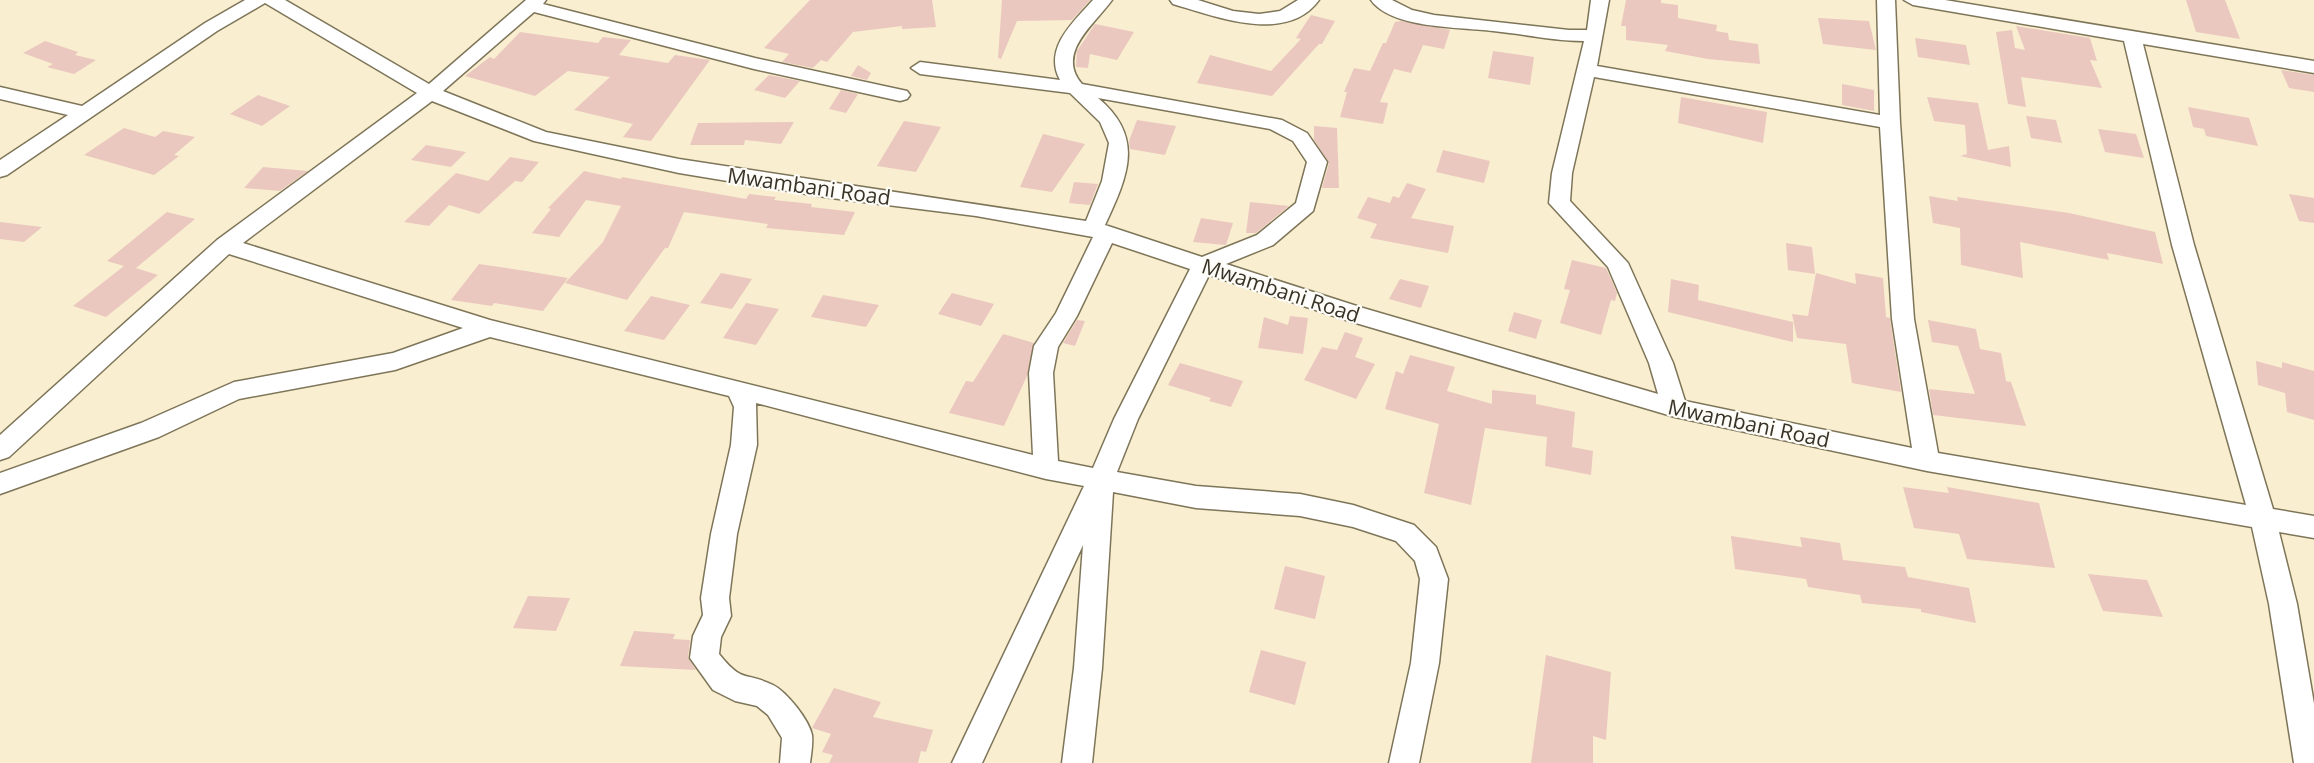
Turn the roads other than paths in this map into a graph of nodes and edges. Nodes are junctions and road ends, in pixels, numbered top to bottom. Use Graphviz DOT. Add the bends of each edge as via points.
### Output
graph roads {
  1 [pos="258,0"];
  2 [pos="272,0"];
  3 [pos="1103,0"];
  4 [pos="1179,0"];
  5 [pos="1310,0"];
  6 [pos="1380,0"];
  7 [pos="1600,0"];
  8 [pos="1886,0"];
  9 [pos="1913,0"];
  10 [pos="534,3"];
  11 [pos="1595,35"];
  12 [pos="2132,37"];
  13 [pos="920,68"];
  14 [pos="2314,68"];
  15 [pos="1586,70"];
  16 [pos="1074,88"];
  17 [pos="0,93"];
  18 [pos="430,93"];
  19 [pos="900,95"];
  20 [pos="83,112"];
  21 [pos="1890,123"];
  22 [pos="0,170"];
  23 [pos="1099,231"];
  24 [pos="225,245"];
  25 [pos="1203,265"];
  26 [pos="489,328"];
  27 [pos="738,389"];
  28 [pos="1675,408"];
  29 [pos="0,450"];
  30 [pos="1927,461"];
  31 [pos="1046,469"];
  32 [pos="1101,479"];
  33 [pos="0,484"];
  34 [pos="2263,519"];
  35 [pos="2314,527"];
  36 [pos="795,763"];
  37 [pos="967,763"];
  38 [pos="1077,763"];
  39 [pos="1404,763"];
  40 [pos="2309,763"];
  1 -- 20 [label="street" via="210,27"];
  2 -- 18 [label="street, Mwambani Road"];
  3 -- 16 [label="street" via="1069,39 1062,53 1062,65"];
  4 -- 5 [label="street" via="1225,14 1257,18 1288,15"];
  6 -- 11 [label="street" via="1409,15 1442,21 1544,34"];
  7 -- 11 [label="street"];
  8 -- 21 [label="street"];
  9 -- 12 [label="street"];
  10 -- 18 [label="street"];
  10 -- 19 [label="street" via="754,63"];
  11 -- 15 [label="street"];
  12 -- 14 [label="street"];
  12 -- 34 [label="street" via="2183,245"];
  13 -- 16 [label="street"];
  15 -- 21 [label="street"];
  15 -- 28 [label="street" via="1562,173 1560,203 1617,263 1661,363"];
  16 -- 23 [label="street" via="1110,120 1117,133 1119,146 1112,189"];
  16 -- 25 [label="street" via="1275,124 1300,137 1317,162 1306,206 1265,240"];
  17 -- 20 [label="street"];
  18 -- 23 [label="street, Mwambani Road" via="542,137 679,166"];
  18 -- 24 [label="street"];
  20 -- 22 [label="street"];
  21 -- 30 [label="street" via="1903,320"];
  23 -- 25 [label="street, Mwambani Road"];
  23 -- 31 [label="street" via="1066,316 1046,346 1041,373"];
  24 -- 26 [label="street"];
  24 -- 29 [label="street"];
  25 -- 28 [label="street, Mwambani Road" via="1357,315"];
  25 -- 32 [label="street" via="1126,419"];
  26 -- 27 [label="street"];
  26 -- 33 [label="street" via="395,361 234,391 140,435"];
  27 -- 31 [label="street"];
  27 -- 36 [label="street" via="746,407 744,445 724,534 715,598 717,616 707,636 704,658 723,681 764,695 778,705 797,735"];
  28 -- 30 [label="street, Mwambani Road"];
  30 -- 34 [label="street, Mwambani Road"];
  31 -- 32 [label="street"];
  32 -- 37 [label="street"];
  32 -- 38 [label="street" via="1089,668"];
  32 -- 39 [label="street" via="1196,497 1300,505 1353,516 1405,533 1427,555 1434,579 1425,663"];
  34 -- 35 [label="street, Mwambani Road"];
  34 -- 40 [label="street" via="2283,604"];
}
